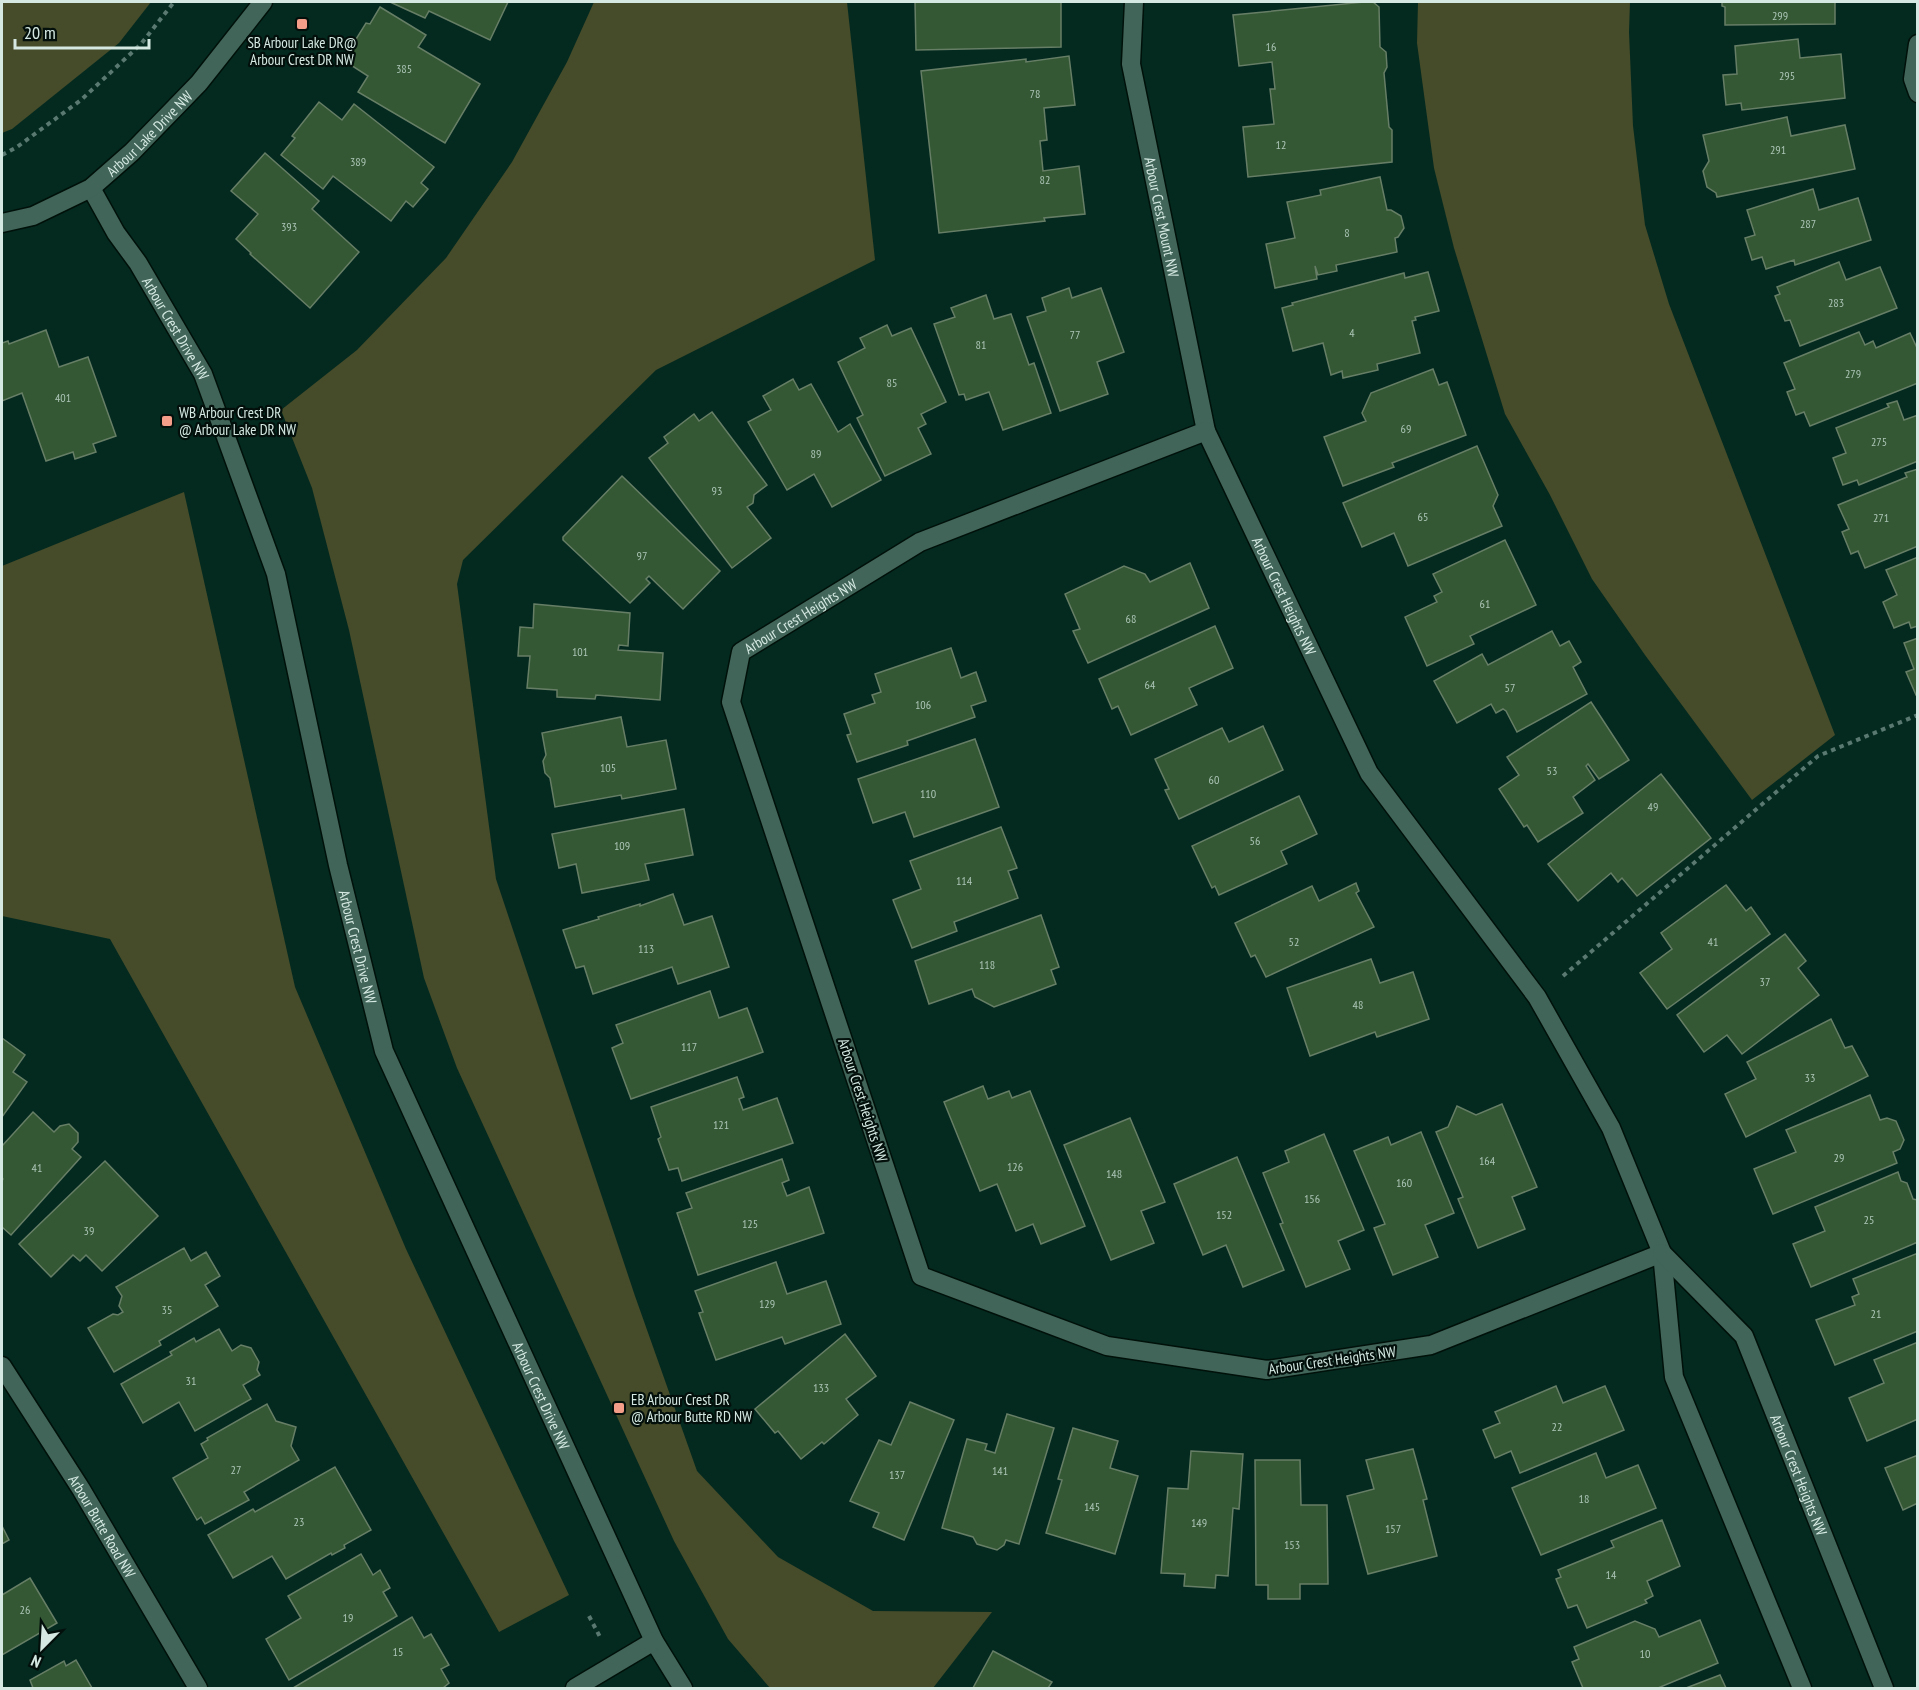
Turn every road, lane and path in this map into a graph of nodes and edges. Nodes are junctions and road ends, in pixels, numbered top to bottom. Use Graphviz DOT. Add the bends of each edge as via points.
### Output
graph roads {
  1 [pos="174,2"];
  2 [pos="263,2"];
  3 [pos="1134,2"];
  4 [pos="1917,44"];
  5 [pos="1917,93"];
  6 [pos="2,155"];
  7 [pos="91,188"];
  8 [pos="2,223"];
  9 [pos="1206,431"];
  10 [pos="1917,715"];
  11 [pos="1537,997"];
  12 [pos="1662,1253"];
  13 [pos="2,1366"];
  14 [pos="654,1641"];
  15 [pos="198,1689"];
  16 [pos="575,1689"];
  17 [pos="683,1689"];
  18 [pos="1802,1689"];
  19 [pos="1884,1689"];
  1 -- 6 [label="path" via="141,44 81,100"];
  2 -- 7 [label="street, Arbour Lake Drive NW" via="199,83"];
  3 -- 9 [label="street, Arbour Crest Mount NW" via="1131,64"];
  4 -- 5 [label="street" via="1913,79"];
  7 -- 8 [label="street, Arbour Lake Drive NW" via="33,216"];
  7 -- 14 [label="street, Arbour Crest Drive NW" via="203,374 276,574 338,865 384,1051"];
  9 -- 11 [label="street, Arbour Crest Heights NW" via="1369,773"];
  9 -- 12 [label="street, Arbour Crest Heights NW" via="920,542 741,652 731,702 921,1276 1107,1346 1267,1370 1431,1345"];
  10 -- 11 [label="path" via="1818,756"];
  11 -- 12 [label="street, Arbour Crest Heights NW" via="1611,1128"];
  12 -- 18 [label="street, Arbour Crest Heights NW" via="1674,1377"];
  12 -- 19 [label="street, Arbour Crest Heights NW" via="1744,1336"];
  13 -- 15 [label="street, Arbour Butte Road NW" via="81,1489"];
  14 -- 16 [label="street"];
  14 -- 17 [label="street, Arbour Crest Drive NW"];
}
